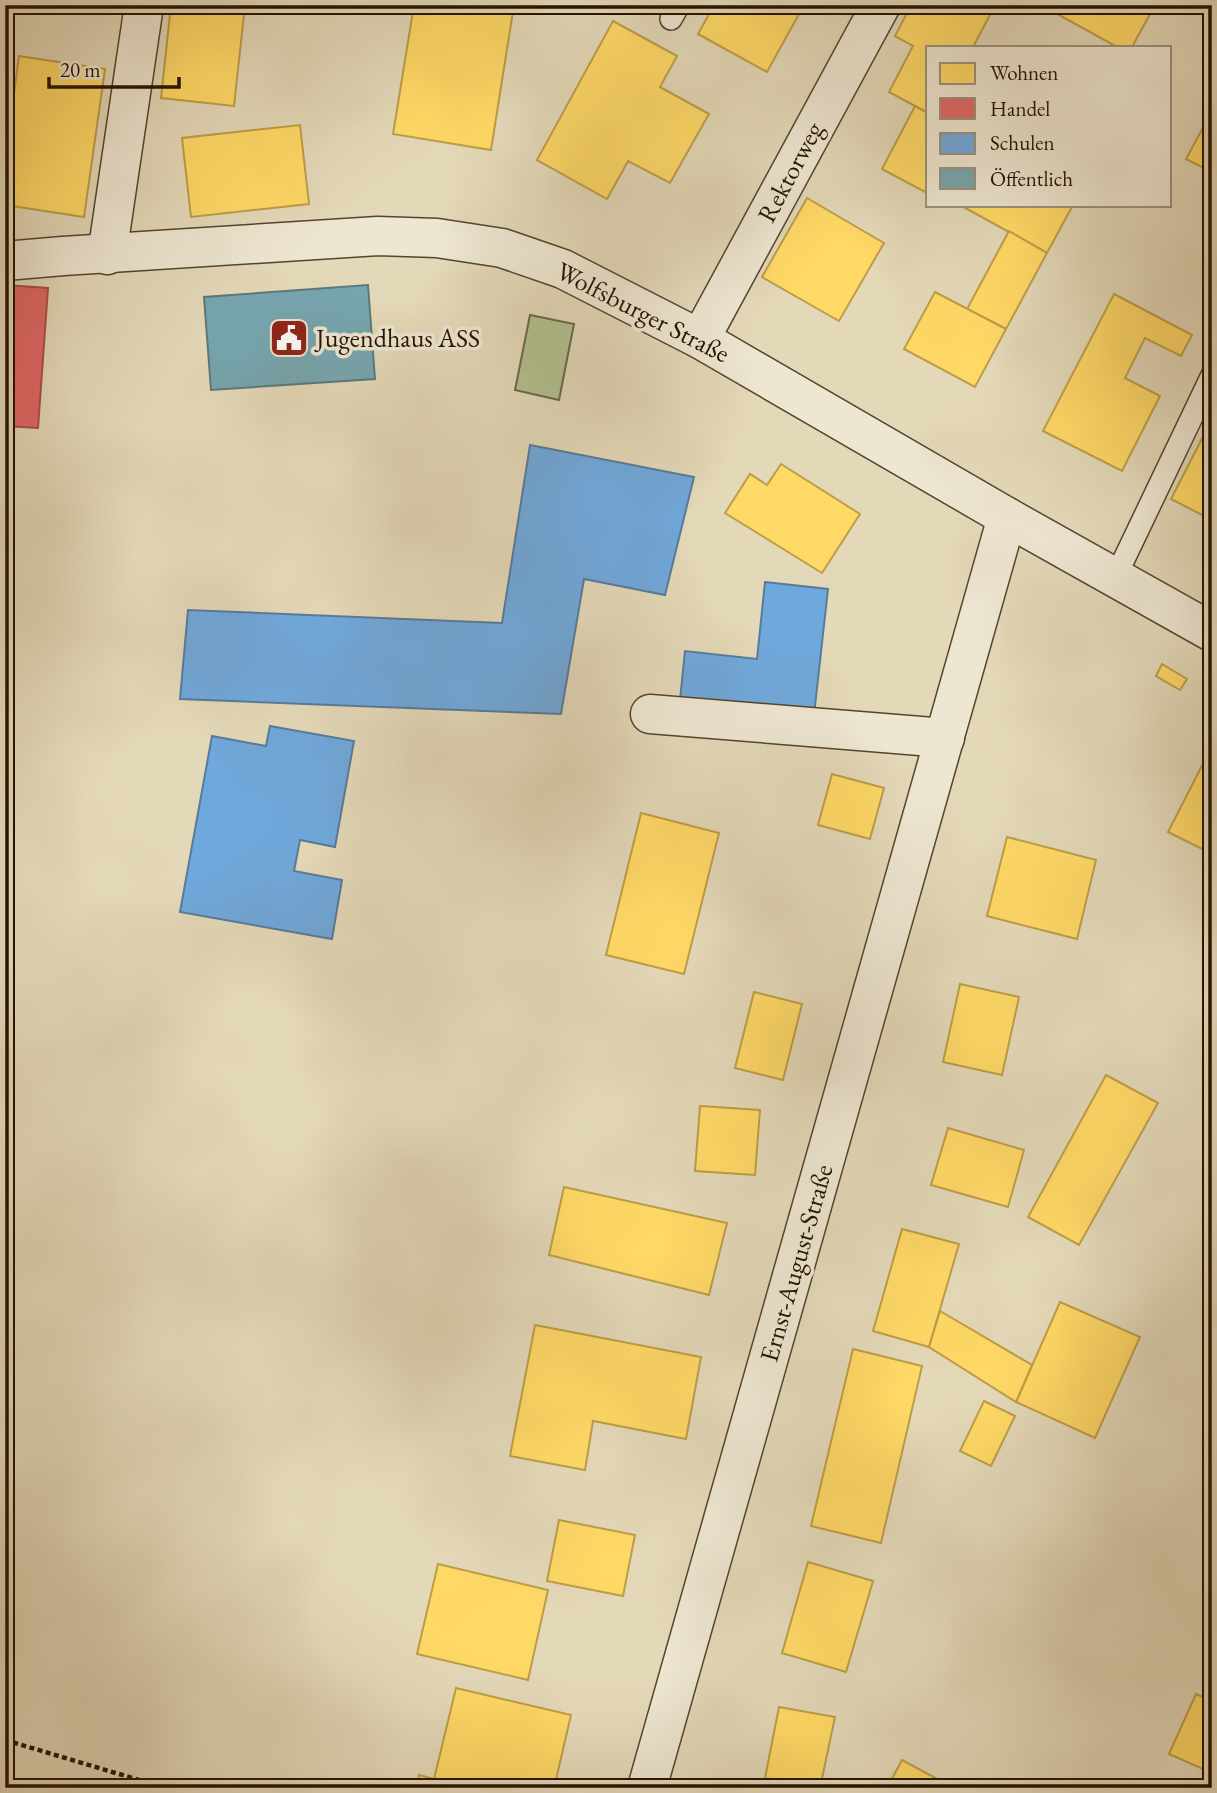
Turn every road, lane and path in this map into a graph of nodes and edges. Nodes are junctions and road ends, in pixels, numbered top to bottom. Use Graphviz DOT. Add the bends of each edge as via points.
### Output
graph roads {
  1 [pos="144,5"];
  2 [pos="881,5"];
  3 [pos="107,255"];
  4 [pos="5,261"];
  5 [pos="700,339"];
  6 [pos="1212,375"];
  7 [pos="1007,517"];
  8 [pos="1115,578"];
  9 [pos="1212,632"];
  10 [pos="650,714"];
  11 [pos="945,738"];
  12 [pos="5,1740"];
  13 [pos="166,1788"];
  14 [pos="647,1788"];
  1 -- 3 [label="street"];
  2 -- 5 [label="street, Rektorweg"];
  3 -- 4 [label="street, Wolfsburger Straße"];
  3 -- 5 [label="street, Wolfsburger Straße" via="378,236 437,238 502,248 563,269"];
  5 -- 7 [label="street, Wolfsburger Straße"];
  6 -- 8 [label="lane"];
  7 -- 8 [label="street, Wolfsburger Straße"];
  7 -- 11 [label="street, Ernst-August-Straße"];
  8 -- 9 [label="street, Wolfsburger Straße"];
  10 -- 11 [label="street"];
  11 -- 14 [label="street, Ernst-August-Straße"];
  12 -- 13 [label="path"];
}
